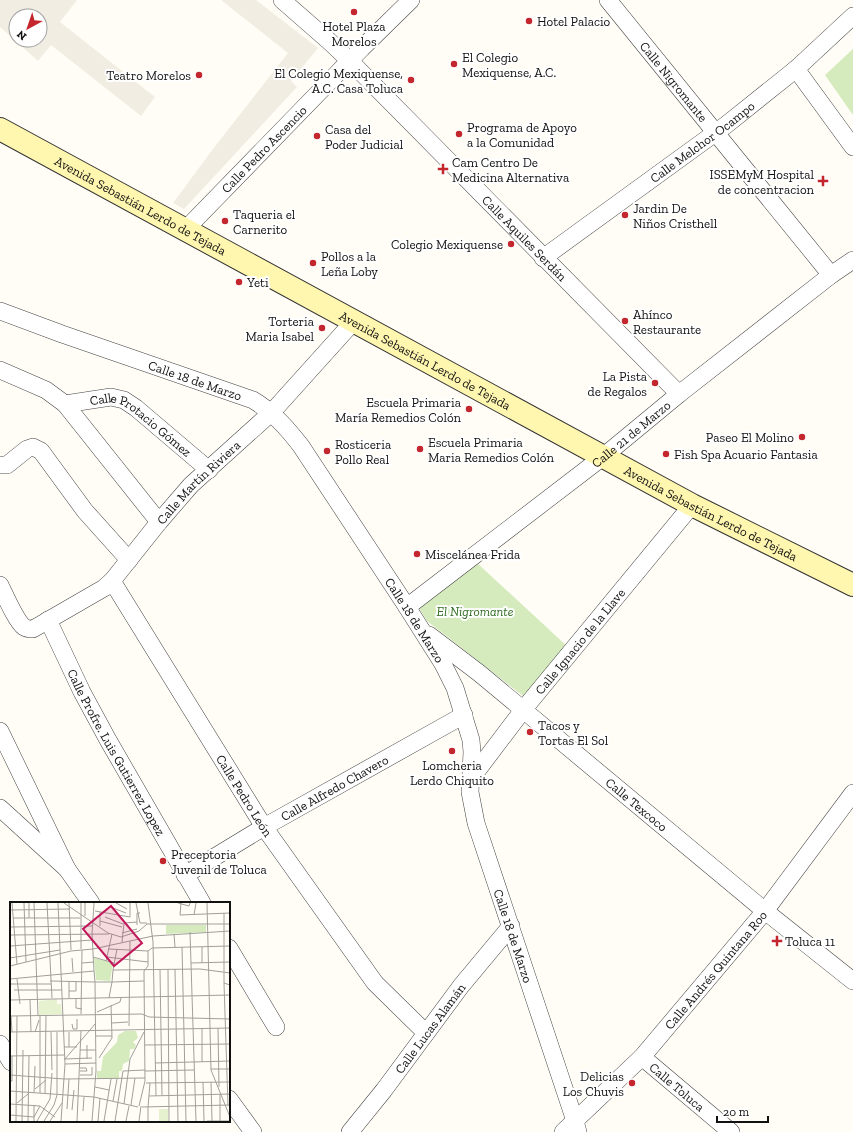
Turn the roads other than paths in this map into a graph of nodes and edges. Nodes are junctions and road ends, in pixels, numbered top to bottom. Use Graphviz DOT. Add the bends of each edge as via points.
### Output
graph roads {
  1 [pos="282,0"];
  2 [pos="411,0"];
  3 [pos="608,0"];
  4 [pos="853,16"];
  5 [pos="350,61"];
  6 [pos="796,69"];
  7 [pos="0,130"];
  8 [pos="716,133"];
  9 [pos="853,147"];
  10 [pos="185,230"];
  11 [pos="543,258"];
  12 [pos="853,260"];
  13 [pos="831,275"];
  14 [pos="0,311"];
  15 [pos="354,321"];
  16 [pos="0,370"];
  17 [pos="679,394"];
  18 [pos="65,404"];
  19 [pos="272,412"];
  20 [pos="604,456"];
  21 [pos="0,465"];
  22 [pos="209,470"];
  23 [pos="692,505"];
  24 [pos="159,522"];
  25 [pos="129,560"];
  26 [pos="112,581"];
  27 [pos="0,585"];
  28 [pos="853,585"];
  29 [pos="407,607"];
  30 [pos="48,620"];
  31 [pos="420,627"];
  32 [pos="524,710"];
  33 [pos="464,715"];
  34 [pos="0,731"];
  35 [pos="470,780"];
  36 [pos="850,803"];
  37 [pos="0,808"];
  38 [pos="264,827"];
  39 [pos="67,869"];
  40 [pos="186,875"];
  41 [pos="90,902"];
  42 [pos="201,902"];
  43 [pos="765,910"];
  44 [pos="511,926"];
  45 [pos="230,950"];
  46 [pos="853,981"];
  47 [pos="276,1027"];
  48 [pos="426,1033"];
  49 [pos="0,1044"];
  50 [pos="642,1057"];
  51 [pos="10,1062"];
  52 [pos="230,1100"];
  53 [pos="572,1128"];
  54 [pos="254,1132"];
  55 [pos="350,1132"];
  56 [pos="731,1132"];
  1 -- 5 [label="street, Calle Aquiles Serdán"];
  2 -- 5 [label="street, Calle Pedro Ascencio"];
  3 -- 8 [label="street, Calle Nigromante"];
  4 -- 6 [label="street, Calle Melchor Ocampo"];
  5 -- 10 [label="street, Calle Pedro Ascencio"];
  5 -- 11 [label="street, Calle Aquiles Serdán"];
  6 -- 8 [label="street, Calle Melchor Ocampo"];
  6 -- 9 [label="street"];
  7 -- 10 [label="main road, Avenida Sebastián Lerdo de Tejada"];
  8 -- 11 [label="street, Calle Melchor Ocampo"];
  8 -- 13 [label="street, Calle Nigromante"];
  10 -- 15 [label="main road, Avenida Sebastián Lerdo de Tejada"];
  11 -- 17 [label="street, Calle Aquiles Serdán"];
  12 -- 13 [label="street, Calle 21 de Marzo"];
  13 -- 17 [label="street, Calle 21 de Marzo"];
  14 -- 19 [label="street, Calle 18 de Marzo" via="253,400"];
  15 -- 19 [label="street, Calle Martín Riviera"];
  15 -- 20 [label="main road, Avenida Sebastián Lerdo de Tejada"];
  16 -- 18 [label="street, Calle Protacio Gómez" via="46,390"];
  17 -- 20 [label="street, Calle 21 de Marzo"];
  18 -- 22 [label="street, Calle Protacio Gómez" via="111,397 124,400"];
  18 -- 24 [label="street, Calle Protacio Gómez"];
  19 -- 22 [label="street, Calle Martín Riviera"];
  19 -- 29 [label="street, Calle 18 de Marzo" via="301,446"];
  20 -- 23 [label="main road, Avenida Sebastián Lerdo de Tejada"];
  20 -- 29 [label="street, Calle 21 de Marzo"];
  21 -- 25 [label="street" via="7,465 33,447 41,452 85,511"];
  22 -- 24 [label="street, Calle Martín Riviera" via="191,485"];
  23 -- 28 [label="main road, Avenida Sebastián Lerdo de Tejada"];
  23 -- 32 [label="street, Calle Ignacio de la Llave"];
  24 -- 25 [label="street, Calle Martín Riviera"];
  25 -- 26 [label="street, Calle Martín Riviera"];
  26 -- 30 [label="street, Calle Martín Riviera"];
  26 -- 38 [label="street, Calle Pedro León"];
  27 -- 30 [label="street, Calle Martín Riviera" via="23,626 33,629"];
  29 -- 31 [label="street, Calle 18 de Marzo"];
  30 -- 40 [label="street, Calle Profre. Luis Gutierrez Lopez" via="82,692"];
  31 -- 32 [label="street, Calle Texcoco"];
  31 -- 33 [label="street, Calle 18 de Marzo" via="455,688"];
  32 -- 35 [label="street, Calle Ignacio de la Llave"];
  32 -- 43 [label="street, Calle Texcoco"];
  33 -- 35 [label="street, Calle 18 de Marzo" via="471,740"];
  33 -- 38 [label="street, Calle Alfredo Chavero"];
  34 -- 39 [label="street"];
  35 -- 44 [label="street, Calle 18 de Marzo" via="476,823"];
  36 -- 43 [label="street, Calle Andrés Quintana Roo"];
  37 -- 39 [label="street"];
  38 -- 40 [label="street, Calle Alfredo Chavero"];
  38 -- 48 [label="street, Calle Pedro León" via="376,983"];
  39 -- 41 [label="street"];
  40 -- 42 [label="street, Calle Profre. Luis Gutierrez Lopez"];
  43 -- 46 [label="street, Calle Texcoco"];
  43 -- 50 [label="street, Calle Andrés Quintana Roo"];
  44 -- 48 [label="street, Calle Lucas Alamán"];
  44 -- 53 [label="street, Calle 18 de Marzo"];
  45 -- 47 [label="street"];
  48 -- 55 [label="street, Calle Lucas Alamán"];
  49 -- 51 [label="street"];
  50 -- 53 [label="street, Calle Andrés Quintana Roo"];
  50 -- 56 [label="street, Calle Toluca"];
  52 -- 54 [label="street"];
}
